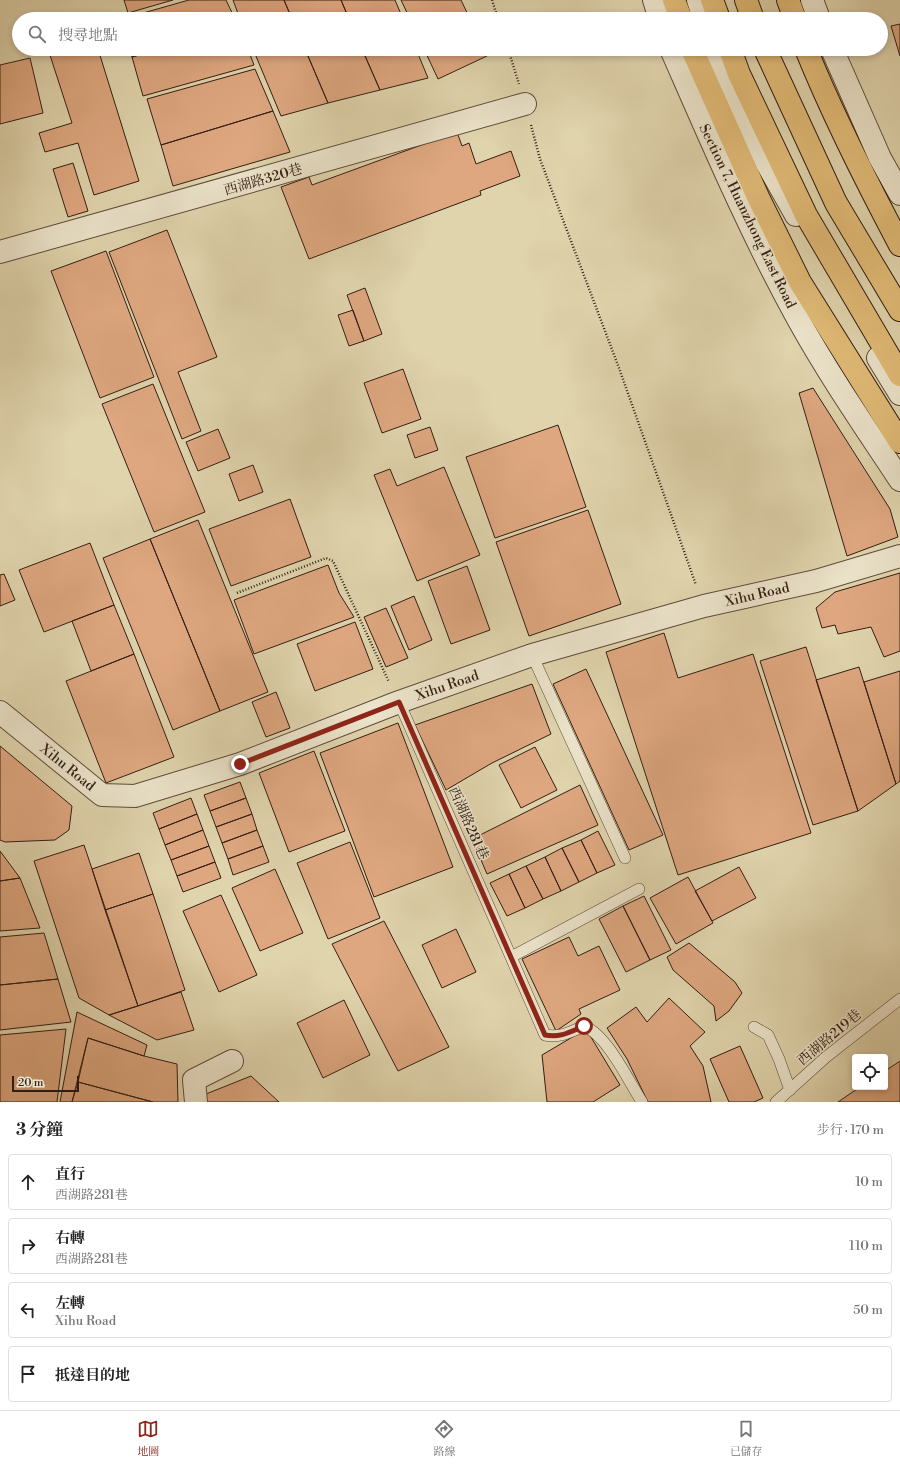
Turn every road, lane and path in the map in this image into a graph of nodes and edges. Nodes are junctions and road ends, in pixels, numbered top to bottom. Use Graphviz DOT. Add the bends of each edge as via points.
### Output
graph roads {
  1 [pos="492,0"];
  2 [pos="654,0"];
  3 [pos="674,0"];
  4 [pos="698,0"];
  5 [pos="712,0"];
  6 [pos="746,0"];
  7 [pos="757,0"];
  8 [pos="788,0"];
  9 [pos="812,0"];
  10 [pos="496,12"];
  11 [pos="658,12"];
  12 [pos="678,12"];
  13 [pos="702,12"];
  14 [pos="716,12"];
  15 [pos="751,12"];
  16 [pos="762,12"];
  17 [pos="792,12"];
  18 [pos="816,12"];
  19 [pos="510,56"];
  20 [pos="674,56"];
  21 [pos="695,56"];
  22 [pos="718,56"];
  23 [pos="733,56"];
  24 [pos="768,56"];
  25 [pos="780,56"];
  26 [pos="809,56"];
  27 [pos="835,56"];
  28 [pos="525,104"];
  29 [pos="900,194"];
  30 [pos="900,245"];
  31 [pos="0,252"];
  32 [pos="900,294"];
  33 [pos="900,310"];
  34 [pos="900,375"];
  35 [pos="900,394"];
  36 [pos="900,442"];
  37 [pos="900,480"];
  38 [pos="900,556"];
  39 [pos="237,593"];
  40 [pos="704,606"];
  41 [pos="532,655"];
  42 [pos="399,702"];
  43 [pos="0,712"];
  44 [pos="625,858"];
  45 [pos="639,889"];
  46 [pos="511,957"];
  47 [pos="900,999"];
  48 [pos="754,1027"];
  49 [pos="232,1060"];
  50 [pos="790,1090"];
  51 [pos="196,1102"];
  52 [pos="642,1102"];
  53 [pos="778,1102"];
  1 -- 10 [label="path"];
  2 -- 11 [label="street"];
  3 -- 12 [label="highway"];
  4 -- 13 [label="street"];
  5 -- 14 [label="highway"];
  6 -- 15 [label="highway"];
  7 -- 16 [label="street"];
  8 -- 17 [label="highway"];
  9 -- 18 [label="street"];
  19 -- 28 [label="path"];
  20 -- 37 [label="street, Section 7, Huanzhong East Road" via="752,231 798,320 853,410"];
  21 -- 36 [label="highway" via="758,197 800,282"];
  22 -- 35 [label="street" via="766,162"];
  23 -- 34 [label="highway" via="806,214"];
  24 -- 33 [label="highway" via="836,203"];
  25 -- 32 [label="street" via="842,200"];
  26 -- 30 [label="highway" via="822,90"];
  27 -- 29 [label="street" via="880,158"];
  28 -- 31 [label="street, 西湖路320巷"];
  28 -- 40 [label="path" via="540,159 619,368"];
  38 -- 40 [label="street, Xihu Road" via="816,580"];
  39 -- 42 [label="path" via="326,558 333,561"];
  40 -- 41 [label="street, Xihu Road"];
  41 -- 42 [label="street, Xihu Road"];
  41 -- 44 [label="lane"];
  42 -- 43 [label="street, Xihu Road" via="240,764 135,796 102,795"];
  42 -- 46 [label="lane, 西湖路281巷"];
  45 -- 46 [label="lane"];
  46 -- 52 [label="lane, 西湖路281巷" via="545,1035 564,1035 584,1026 594,1029 603,1039"];
  47 -- 50 [label="lane, 西湖路219巷" via="826,1057"];
  48 -- 50 [label="lane" via="768,1035"];
  49 -- 51 [label="street" via="194,1080"];
  50 -- 53 [label="lane, 西湖路219巷"];
}
